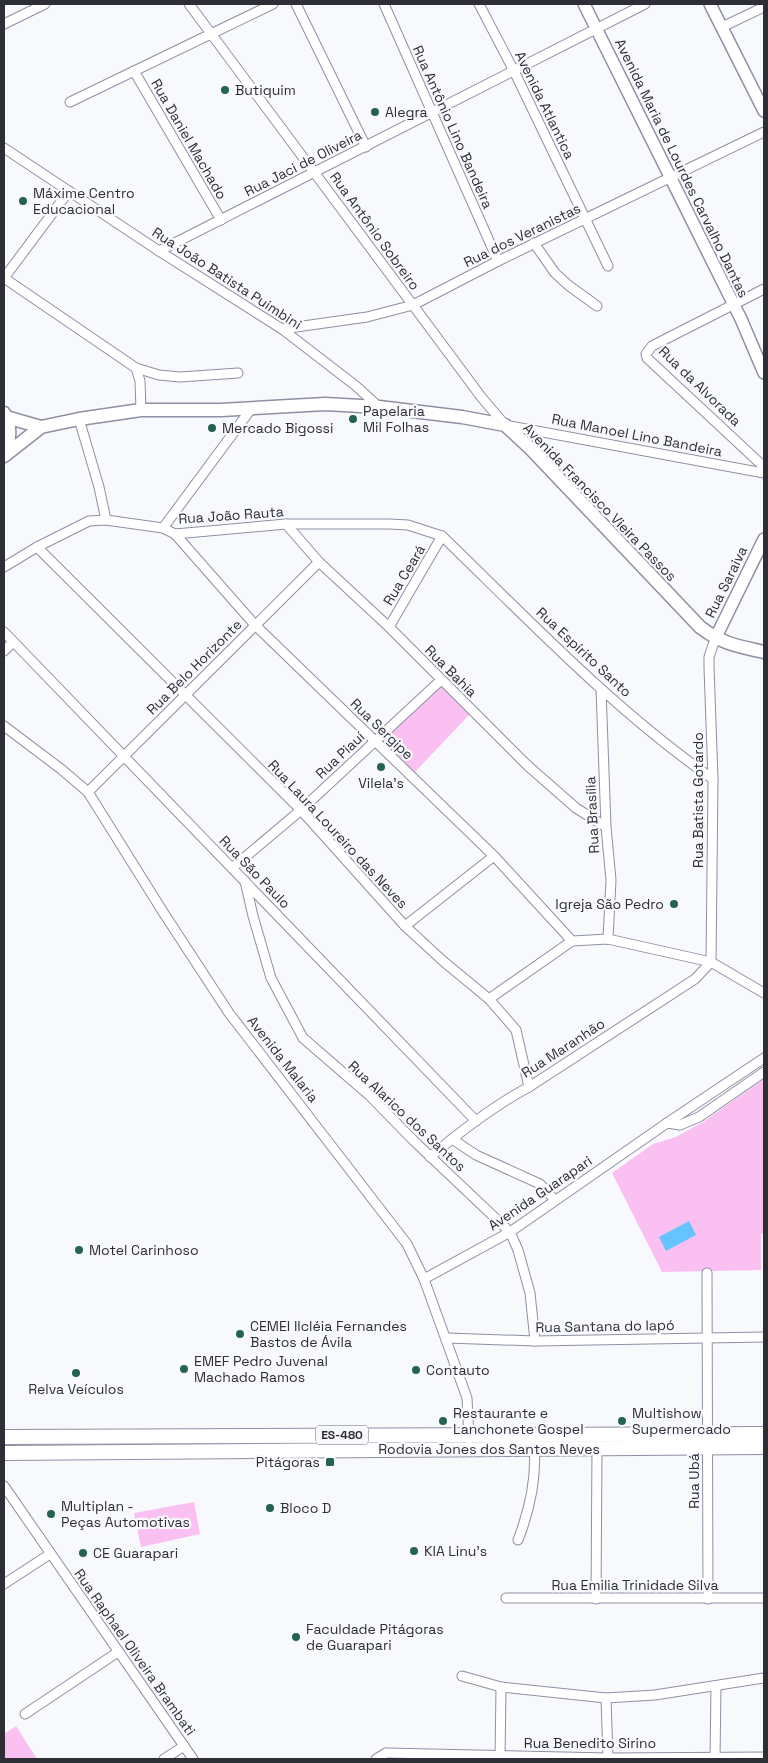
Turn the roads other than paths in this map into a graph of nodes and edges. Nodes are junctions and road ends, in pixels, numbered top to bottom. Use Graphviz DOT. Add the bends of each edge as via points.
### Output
graph roads {
  1 [pos="45,4"];
  2 [pos="189,4"];
  3 [pos="273,4"];
  4 [pos="296,4"];
  5 [pos="384,4"];
  6 [pos="479,4"];
  7 [pos="584,4"];
  8 [pos="645,4"];
  9 [pos="710,4"];
  10 [pos="764,7"];
  11 [pos="4,24"];
  12 [pos="722,27"];
  13 [pos="596,29"];
  14 [pos="211,34"];
  15 [pos="134,71"];
  16 [pos="514,71"];
  17 [pos="70,102"];
  18 [pos="764,111"];
  19 [pos="432,112"];
  20 [pos="764,132"];
  21 [pos="366,147"];
  22 [pos="4,148"];
  23 [pos="315,172"];
  24 [pos="670,178"];
  25 [pos="70,191"];
  26 [pos="584,219"];
  27 [pos="221,220"];
  28 [pos="534,243"];
  29 [pos="160,251"];
  30 [pos="498,261"];
  31 [pos="608,266"];
  32 [pos="4,278"];
  33 [pos="764,289"];
  34 [pos="413,305"];
  35 [pos="733,305"];
  36 [pos="597,306"];
  37 [pos="282,329"];
  38 [pos="136,368"];
  39 [pos="238,372"];
  40 [pos="764,373"];
  41 [pos="379,407"];
  42 [pos="251,409"];
  43 [pos="140,410"];
  44 [pos="5,415"];
  45 [pos="79,419"];
  46 [pos="505,425"];
  47 [pos="41,427"];
  48 [pos="4,452"];
  49 [pos="4,456"];
  50 [pos="764,467"];
  51 [pos="764,473"];
  52 [pos="106,520"];
  53 [pos="286,524"];
  54 [pos="164,528"];
  55 [pos="174,534"];
  56 [pos="442,536"];
  57 [pos="764,539"];
  58 [pos="37,547"];
  59 [pos="319,562"];
  60 [pos="4,567"];
  61 [pos="255,625"];
  62 [pos="389,627"];
  63 [pos="4,632"];
  64 [pos="715,638"];
  65 [pos="13,642"];
  66 [pos="4,651"];
  67 [pos="764,652"];
  68 [pos="441,680"];
  69 [pos="601,689"];
  70 [pos="184,695"];
  71 [pos="4,726"];
  72 [pos="375,741"];
  73 [pos="124,757"];
  74 [pos="713,779"];
  75 [pos="88,792"];
  76 [pos="301,810"];
  77 [pos="606,827"];
  78 [pos="494,856"];
  79 [pos="232,868"];
  80 [pos="245,881"];
  81 [pos="404,926"];
  82 [pos="608,939"];
  83 [pos="572,942"];
  84 [pos="711,962"];
  85 [pos="764,993"];
  86 [pos="489,999"];
  87 [pos="764,1058"];
  88 [pos="764,1072"];
  89 [pos="529,1087"];
  90 [pos="476,1121"];
  91 [pos="667,1123"];
  92 [pos="452,1139"];
  93 [pos="430,1157"];
  94 [pos="555,1200"];
  95 [pos="510,1232"];
  96 [pos="707,1273"];
  97 [pos="424,1279"];
  98 [pos="764,1337"];
  99 [pos="446,1338"];
  100 [pos="707,1338"];
  101 [pos="535,1341"];
  102 [pos="764,1434"];
  103 [pos="279,1435"];
  104 [pos="4,1437"];
  105 [pos="534,1441"];
  106 [pos="708,1441"];
  107 [pos="469,1442"];
  108 [pos="764,1447"];
  109 [pos="596,1448"];
  110 [pos="278,1450"];
  111 [pos="4,1453"];
  112 [pos="4,1486"];
  113 [pos="518,1540"];
  114 [pos="50,1554"];
  115 [pos="4,1584"];
  116 [pos="506,1598"];
  117 [pos="764,1598"];
  118 [pos="596,1599"];
  119 [pos="708,1600"];
  120 [pos="118,1652"];
  121 [pos="462,1676"];
  122 [pos="764,1678"];
  123 [pos="716,1686"];
  124 [pos="501,1687"];
  125 [pos="606,1698"];
  126 [pos="25,1714"];
  127 [pos="184,1746"];
  128 [pos="386,1756"];
  129 [pos="764,1757"];
  130 [pos="500,1758"];
  131 [pos="608,1758"];
  132 [pos="715,1758"];
  133 [pos="164,1759"];
  134 [pos="193,1759"];
  135 [pos="376,1759"];
  1 -- 11 [label="street"];
  2 -- 14 [label="street, Rua Antônio Sobreiro"];
  3 -- 14 [label="street"];
  4 -- 21 [label="street"];
  5 -- 19 [label="street, Rua Antônio Lino Bandeira"];
  6 -- 16 [label="street, Avenida Atlantica"];
  7 -- 13 [label="street, Avenida Maria de Lourdes Carvalho Dantas"];
  8 -- 13 [label="street, Rua Jaci de Oliveira"];
  9 -- 12 [label="street"];
  10 -- 12 [label="street"];
  12 -- 18 [label="street"];
  13 -- 16 [label="street, Rua Jaci de Oliveira"];
  13 -- 24 [label="street, Avenida Maria de Lourdes Carvalho Dantas"];
  14 -- 15 [label="street"];
  14 -- 23 [label="street, Rua Antônio Sobreiro"];
  15 -- 17 [label="street"];
  15 -- 27 [label="street, Rua Daniel Machado"];
  16 -- 19 [label="street, Rua Jaci de Oliveira"];
  16 -- 26 [label="street, Avenida Atlantica"];
  19 -- 21 [label="street, Rua Jaci de Oliveira"];
  19 -- 30 [label="street, Rua Antônio Lino Bandeira"];
  20 -- 24 [label="street, Rua dos Veranistas"];
  21 -- 23 [label="street, Rua Jaci de Oliveira"];
  22 -- 25 [label="street, Rua João Batista Puimbini"];
  23 -- 27 [label="street, Rua Jaci de Oliveira"];
  23 -- 34 [label="street, Rua Antônio Sobreiro"];
  24 -- 26 [label="street, Rua dos Veranistas"];
  24 -- 35 [label="street, Avenida Maria de Lourdes Carvalho Dantas"];
  25 -- 29 [label="street, Rua João Batista Puimbini"];
  25 -- 32 [label="street"];
  26 -- 28 [label="street, Rua dos Veranistas"];
  26 -- 31 [label="street, Avenida Atlantica"];
  27 -- 29 [label="street, Rua Jaci de Oliveira"];
  28 -- 30 [label="street, Rua dos Veranistas"];
  28 -- 36 [label="street" via="555,273"];
  29 -- 37 [label="street, Rua João Batista Puimbini"];
  30 -- 34 [label="street, Rua dos Veranistas"];
  32 -- 38 [label="street"];
  33 -- 35 [label="street"];
  34 -- 37 [label="street, Rua dos Veranistas" via="367,317"];
  34 -- 46 [label="street, Rua Antônio Sobreiro"];
  35 -- 40 [label="street, Avenida Maria de Lourdes Carvalho Dantas"];
  35 -- 50 [label="street, Rua da Alvorada" via="652,346 647,356"];
  37 -- 41 [label="street, Rua João Batista Puimbini"];
  38 -- 39 [label="street" via="180,378"];
  38 -- 43 [label="street" via="140,381"];
  41 -- 42 [label="main road, Avenida Francisco Vieira Passos" via="325,404"];
  41 -- 46 [label="main road, Avenida Francisco Vieira Passos"];
  42 -- 43 [label="main road, Avenida Francisco Vieira Passos"];
  42 -- 54 [label="street"];
  43 -- 45 [label="main road, Avenida Francisco Vieira Passos"];
  44 -- 47 [label="main road, Avenida Francisco Vieira Passos"];
  44 -- 48 [label="main road" via="9,435"];
  45 -- 47 [label="main road, Avenida Francisco Vieira Passos"];
  45 -- 52 [label="street"];
  46 -- 51 [label="street, Rua Manoel Lino Bandeira"];
  46 -- 64 [label="main road, Avenida Francisco Vieira Passos" via="664,591"];
  47 -- 49 [label="main road, Avenida Francisco Vieira Passos"];
  52 -- 54 [label="street, Rua João Rauta"];
  52 -- 58 [label="street, Rua João Rauta" via="89,521"];
  53 -- 55 [label="street, Rua João Rauta"];
  53 -- 56 [label="street, Rua João Rauta" via="408,525"];
  53 -- 59 [label="street, Rua Bahia"];
  54 -- 55 [label="street, Rua João Rauta"];
  55 -- 61 [label="street, Rua Sergipe"];
  56 -- 62 [label="street, Rua Ceará"];
  56 -- 69 [label="street, Rua Espírito Santo"];
  57 -- 64 [label="street, Rua Saraiva"];
  58 -- 60 [label="street, Rua João Rauta"];
  58 -- 70 [label="street, Rua Laura Loureiro das Neves"];
  59 -- 61 [label="street, Rua Belo Horizonte"];
  59 -- 62 [label="street, Rua Bahia"];
  61 -- 70 [label="street, Rua Belo Horizonte"];
  61 -- 72 [label="street, Rua Sergipe"];
  62 -- 68 [label="street, Rua Bahia"];
  63 -- 65 [label="street, Rua São Paulo"];
  64 -- 67 [label="main road, Avenida Francisco Vieira Passos"];
  64 -- 74 [label="street, Rua Batista Gotardo" via="709,657"];
  65 -- 66 [label="street"];
  65 -- 73 [label="street, Rua São Paulo"];
  68 -- 72 [label="street, Rua Piauí"];
  68 -- 77 [label="street, Rua Bahia" via="527,765 576,808"];
  69 -- 74 [label="street, Rua Espírito Santo" via="685,760"];
  69 -- 77 [label="street, Rua Brasília"];
  70 -- 73 [label="street, Rua Belo Horizonte"];
  70 -- 76 [label="street, Rua Laura Loureiro das Neves"];
  71 -- 75 [label="street, Avenida Malaria"];
  72 -- 76 [label="street, Rua Piauí"];
  72 -- 78 [label="street, Rua Sergipe"];
  73 -- 75 [label="street, Rua Belo Horizonte"];
  73 -- 79 [label="street, Rua São Paulo"];
  74 -- 84 [label="street, Rua Batista Gotardo"];
  75 -- 97 [label="street, Avenida Malaria" via="230,1013 407,1244"];
  76 -- 79 [label="street, Rua Piauí"];
  76 -- 81 [label="street, Rua Laura Loureiro das Neves"];
  77 -- 82 [label="street, Rua Brasília" via="610,880"];
  78 -- 81 [label="street"];
  78 -- 83 [label="street, Rua Sergipe"];
  79 -- 80 [label="street, Rua São Paulo"];
  80 -- 90 [label="street, Rua São Paulo"];
  80 -- 93 [label="street, Rua Alarico dos Santos" via="271,978 303,1038 369,1095"];
  81 -- 86 [label="street, Rua Laura Loureiro das Neves"];
  82 -- 83 [label="street"];
  82 -- 84 [label="street"];
  83 -- 86 [label="street"];
  84 -- 85 [label="street"];
  84 -- 89 [label="street, Rua Maranhão" via="695,979"];
  86 -- 89 [label="street, Rua Laura Loureiro das Neves" via="516,1030"];
  87 -- 91 [label="street, Avenida Guarapari"];
  88 -- 91 [label="street, Avenida Guarapari" via="699,1117 680,1125"];
  89 -- 90 [label="street, Rua Maranhão"];
  90 -- 92 [label="street, Rua Maranhão"];
  91 -- 94 [label="street, Avenida Guarapari"];
  92 -- 93 [label="street, Rua Maranhão"];
  92 -- 94 [label="street" via="476,1155 540,1184"];
  93 -- 95 [label="street, Rua Alarico dos Santos"];
  94 -- 95 [label="street, Avenida Guarapari"];
  95 -- 97 [label="street, Avenida Guarapari"];
  95 -- 101 [label="street, Rua Alarico dos Santos" via="530,1293"];
  96 -- 100 [label="street, Rua Ubá"];
  97 -- 99 [label="street, Avenida Malaria"];
  98 -- 100 [label="street, Rua Santana do Iapó"];
  99 -- 101 [label="street, Rua Santana do Iapó"];
  99 -- 107 [label="street, Avenida Malaria" via="467,1398"];
  100 -- 101 [label="street, Rua Santana do Iapó"];
  100 -- 106 [label="street, Rua Ubá"];
  102 -- 106 [label="main road, Rodovia Jones dos Santos Neves / ES-480"];
  103 -- 104 [label="main road, Rodovia Jones dos Santos Neves / ES-480"];
  103 -- 107 [label="main road, Rodovia Jones dos Santos Neves / ES-480"];
  103 -- 110 [label="main road"];
  105 -- 106 [label="main road, Rodovia Jones dos Santos Neves / ES-480"];
  105 -- 107 [label="main road, Rodovia Jones dos Santos Neves / ES-480"];
  105 -- 109 [label="main road, Rodovia Jones dos Santos Neves / ES-480"];
  105 -- 113 [label="street" via="535,1481"];
  106 -- 108 [label="main road, Rodovia Jones dos Santos Neves / ES-480"];
  106 -- 109 [label="main road, Rodovia Jones dos Santos Neves / ES-480"];
  106 -- 119 [label="street, Rua Ubá"];
  107 -- 110 [label="main road, Rodovia Jones dos Santos Neves / ES-480"];
  109 -- 118 [label="street"];
  110 -- 111 [label="main road, Rodovia Jones dos Santos Neves / ES-480"];
  112 -- 114 [label="street, Rua Raphael Oliveira Brambati"];
  114 -- 115 [label="street"];
  114 -- 120 [label="street, Rua Raphael Oliveira Brambati"];
  116 -- 118 [label="street, Rua Emilia Trinidade Silva"];
  117 -- 119 [label="street, Rua Emilia Trinidade Silva"];
  118 -- 119 [label="street, Rua Emilia Trinidade Silva"];
  120 -- 126 [label="street"];
  120 -- 127 [label="street, Rua Raphael Oliveira Brambati"];
  121 -- 124 [label="street"];
  122 -- 123 [label="street"];
  123 -- 125 [label="street"];
  123 -- 132 [label="street"];
  124 -- 125 [label="street"];
  124 -- 130 [label="street"];
  125 -- 131 [label="street"];
  127 -- 133 [label="street"];
  127 -- 134 [label="street, Rua Raphael Oliveira Brambati"];
  128 -- 130 [label="street, Rua Benedito Sirino" via="416,1754"];
  128 -- 135 [label="street"];
  129 -- 132 [label="street, Rua Benedito Sirino"];
  130 -- 131 [label="street, Rua Benedito Sirino"];
  131 -- 132 [label="street, Rua Benedito Sirino"];
}
